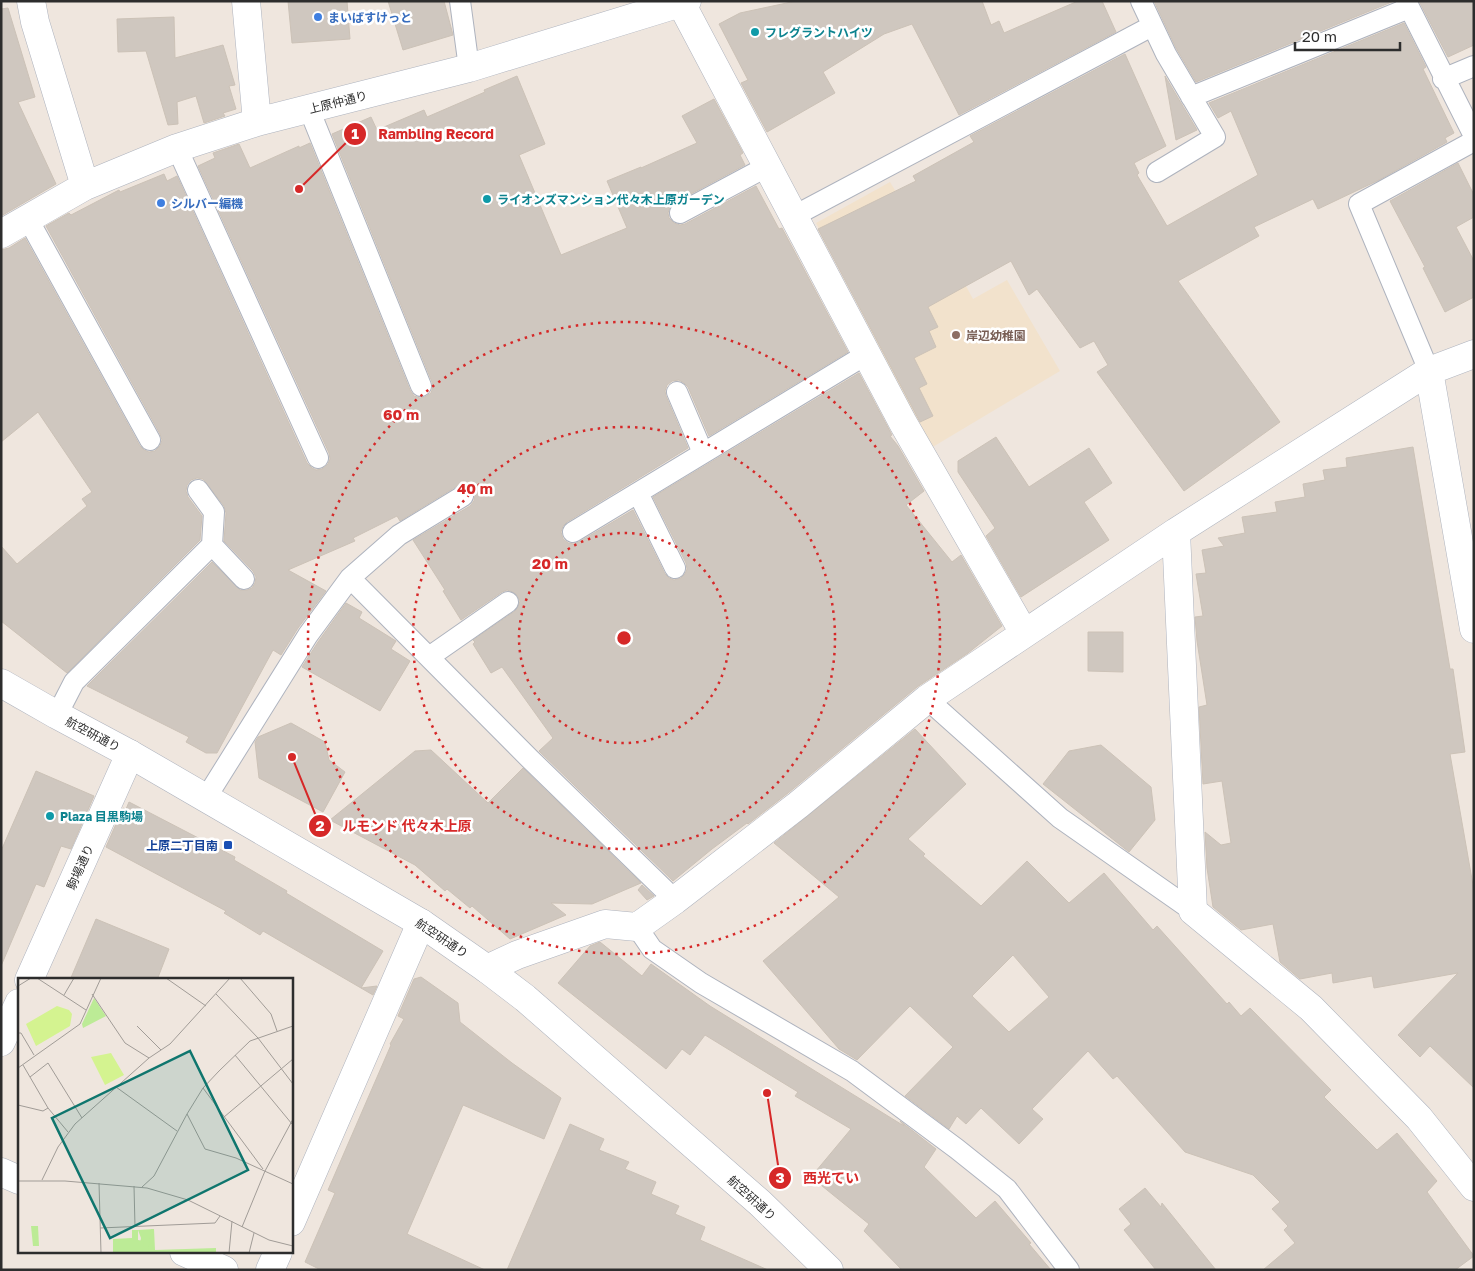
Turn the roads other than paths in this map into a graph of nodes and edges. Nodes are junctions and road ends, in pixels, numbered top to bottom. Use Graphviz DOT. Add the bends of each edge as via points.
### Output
graph roads {
  1 [pos="31,1"];
  2 [pos="246,1"];
  3 [pos="460,1"];
  4 [pos="1140,1"];
  5 [pos="684,2"];
  6 [pos="1408,5"];
  7 [pos="1152,26"];
  8 [pos="1474,66"];
  9 [pos="469,68"];
  10 [pos="1443,79"];
  11 [pos="1191,97"];
  12 [pos="309,109"];
  13 [pos="257,122"];
  14 [pos="1474,136"];
  15 [pos="1474,141"];
  16 [pos="177,148"];
  17 [pos="768,166"];
  18 [pos="1157,172"];
  19 [pos="85,186"];
  20 [pos="680,213"];
  21 [pos="794,216"];
  22 [pos="28,219"];
  23 [pos="1,234"];
  24 [pos="867,354"];
  25 [pos="1474,354"];
  26 [pos="1429,371"];
  27 [pos="421,386"];
  28 [pos="677,392"];
  29 [pos="150,440"];
  30 [pos="703,453"];
  31 [pos="318,458"];
  32 [pos="198,490"];
  33 [pos="638,493"];
  34 [pos="463,496"];
  35 [pos="573,532"];
  36 [pos="1176,532"];
  37 [pos="212,545"];
  38 [pos="675,568"];
  39 [pos="244,578"];
  40 [pos="350,578"];
  41 [pos="508,602"];
  42 [pos="1474,629"];
  43 [pos="1024,633"];
  44 [pos="429,656"];
  45 [pos="1,683"];
  46 [pos="927,699"];
  47 [pos="57,715"];
  48 [pos="130,754"];
  49 [pos="206,798"];
  50 [pos="675,900"];
  51 [pos="1193,911"];
  52 [pos="421,923"];
  53 [pos="637,927"];
  54 [pos="488,969"];
  55 [pos="30,978"];
  56 [pos="18,1005"];
  57 [pos="1,1042"];
  58 [pos="1,1172"];
  59 [pos="18,1180"];
  60 [pos="1474,1187"];
  61 [pos="292,1220"];
  62 [pos="188,1254"];
  63 [pos="277,1254"];
  64 [pos="224,1270"];
  65 [pos="270,1270"];
  66 [pos="829,1270"];
  67 [pos="1069,1270"];
  1 -- 19 [label="street"];
  2 -- 13 [label="street"];
  3 -- 9 [label="lane"];
  4 -- 7 [label="lane"];
  5 -- 9 [label="street, 上原仲通り"];
  5 -- 17 [label="street"];
  6 -- 10 [label="lane"];
  6 -- 11 [label="lane"];
  7 -- 11 [label="lane"];
  7 -- 21 [label="lane"];
  8 -- 10 [label="lane"];
  9 -- 12 [label="street, 上原仲通り"];
  10 -- 14 [label="lane"];
  11 -- 18 [label="lane" via="1215,137"];
  12 -- 13 [label="street, 上原仲通り"];
  12 -- 27 [label="lane"];
  13 -- 16 [label="street, 上原仲通り"];
  15 -- 26 [label="lane" via="1359,204"];
  16 -- 19 [label="street, 上原仲通り"];
  16 -- 31 [label="lane"];
  17 -- 20 [label="lane"];
  17 -- 21 [label="street"];
  19 -- 22 [label="street, 上原仲通り"];
  21 -- 24 [label="street"];
  22 -- 23 [label="street, 上原仲通り"];
  22 -- 29 [label="lane"];
  24 -- 30 [label="lane"];
  24 -- 43 [label="street" via="908,432"];
  25 -- 26 [label="street"];
  26 -- 36 [label="street"];
  26 -- 42 [label="street"];
  28 -- 30 [label="lane"];
  30 -- 33 [label="lane"];
  32 -- 37 [label="lane" via="214,512"];
  33 -- 35 [label="lane"];
  33 -- 38 [label="lane"];
  34 -- 40 [label="lane" via="399,535"];
  36 -- 43 [label="street"];
  36 -- 51 [label="street"];
  37 -- 39 [label="lane"];
  37 -- 47 [label="lane" via="74,682"];
  40 -- 44 [label="lane"];
  40 -- 49 [label="lane" via="308,635"];
  41 -- 44 [label="lane"];
  43 -- 46 [label="street"];
  44 -- 50 [label="lane"];
  45 -- 47 [label="street, 航空研通り"];
  46 -- 50 [label="street"];
  46 -- 51 [label="lane" via="1060,818"];
  47 -- 48 [label="street, 航空研通り"];
  48 -- 49 [label="street, 航空研通り"];
  48 -- 55 [label="street, 駒場通り"];
  49 -- 52 [label="street, 航空研通り"];
  50 -- 53 [label="street"];
  51 -- 60 [label="street" via="1312,1008 1419,1118"];
  52 -- 54 [label="street, 航空研通り"];
  52 -- 61 [label="street"];
  53 -- 54 [label="street" via="605,924 517,955"];
  53 -- 67 [label="lane" via="652,949 693,977 852,1071 971,1160 1007,1189"];
  54 -- 66 [label="street, 航空研通り" via="752,1197"];
  56 -- 57 [label="street"];
  58 -- 59 [label="street"];
  62 -- 64 [label="street"];
  63 -- 65 [label="street"];
}
